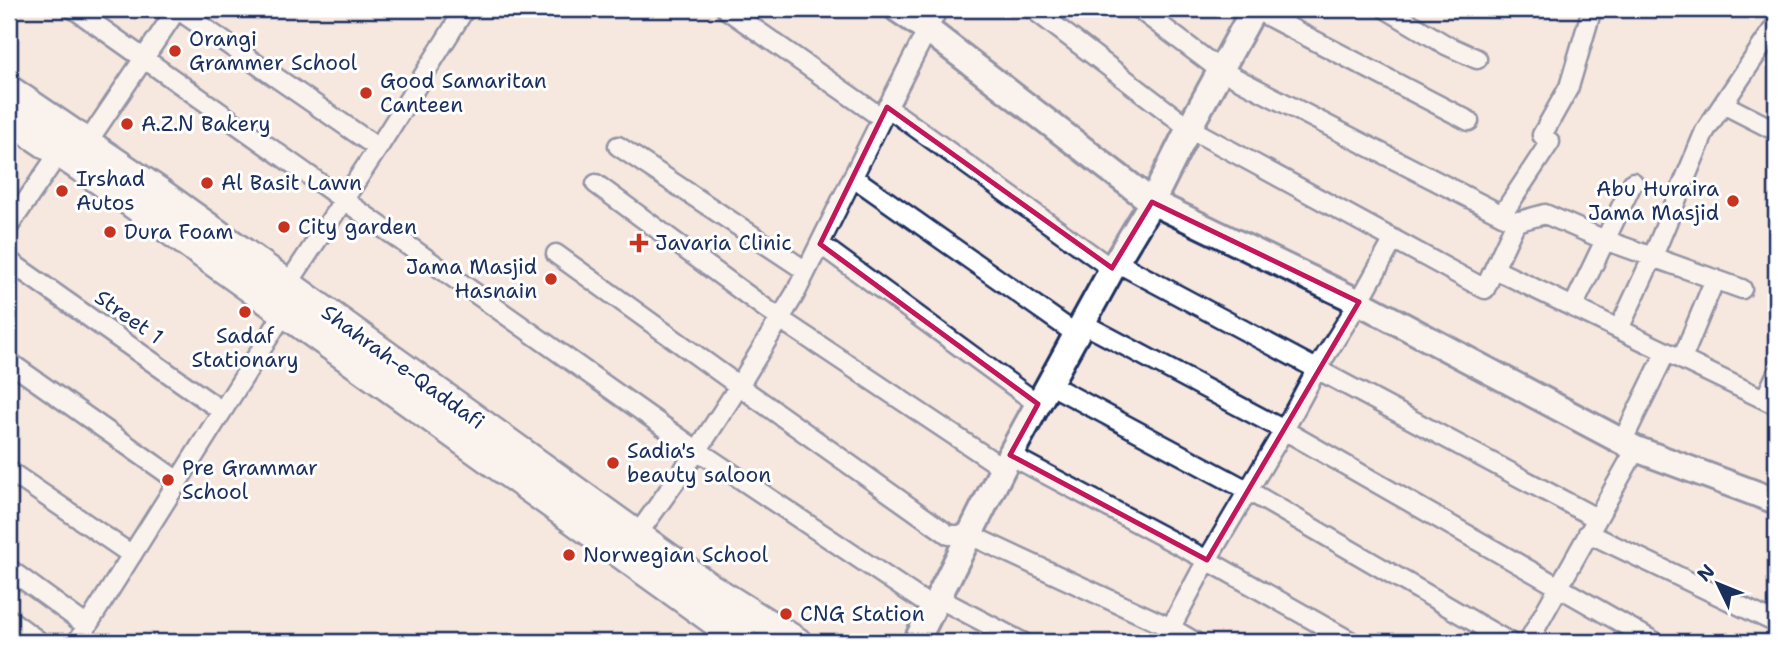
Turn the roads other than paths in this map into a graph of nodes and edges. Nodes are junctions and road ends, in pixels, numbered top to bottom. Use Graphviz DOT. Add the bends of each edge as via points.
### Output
graph roads {
  1 [pos="74,9"];
  2 [pos="177,9"];
  3 [pos="465,9"];
  4 [pos="726,9"];
  5 [pos="897,9"];
  6 [pos="1033,9"];
  7 [pos="1139,9"];
  8 [pos="1254,9"];
  9 [pos="1386,9"];
  10 [pos="1592,9"];
  11 [pos="933,19"];
  12 [pos="1776,25"];
  13 [pos="144,58"];
  14 [pos="1477,58"];
  15 [pos="1220,70"];
  16 [pos="9,90"];
  17 [pos="1723,104"];
  18 [pos="885,113"];
  19 [pos="9,120"];
  20 [pos="1469,121"];
  21 [pos="1189,128"];
  22 [pos="1776,131"];
  23 [pos="87,143"];
  24 [pos="618,146"];
  25 [pos="378,148"];
  26 [pos="59,153"];
  27 [pos="853,177"];
  28 [pos="1633,182"];
  29 [pos="596,184"];
  30 [pos="343,200"];
  31 [pos="1152,202"];
  32 [pos="1509,218"];
  33 [pos="9,226"];
  34 [pos="1394,239"];
  35 [pos="1605,240"];
  36 [pos="820,244"];
  37 [pos="556,254"];
  38 [pos="1653,256"];
  39 [pos="9,261"];
  40 [pos="1114,265"];
  41 [pos="1494,269"];
  42 [pos="806,271"];
  43 [pos="1715,279"];
  44 [pos="1742,289"];
  45 [pos="290,296"];
  46 [pos="1359,302"];
  47 [pos="1573,307"];
  48 [pos="779,319"];
  49 [pos="1079,328"];
  50 [pos="1619,329"];
  51 [pos="1674,356"];
  52 [pos="9,362"];
  53 [pos="1317,369"];
  54 [pos="1776,375"];
  55 [pos="739,386"];
  56 [pos="1044,394"];
  57 [pos="1770,402"];
  58 [pos="222,411"];
  59 [pos="1284,429"];
  60 [pos="1629,445"];
  61 [pos="697,450"];
  62 [pos="1007,462"];
  63 [pos="9,471"];
  64 [pos="178,481"];
  65 [pos="1247,490"];
  66 [pos="1776,501"];
  67 [pos="1592,526"];
  68 [pos="970,535"];
  69 [pos="637,536"];
  70 [pos="132,555"];
  71 [pos="1207,560"];
  72 [pos="9,569"];
  73 [pos="1559,587"];
  74 [pos="936,603"];
  75 [pos="9,619"];
  76 [pos="1776,623"];
  77 [pos="87,626"];
  78 [pos="1167,635"];
  79 [pos="40,642"];
  80 [pos="77,642"];
  81 [pos="744,642"];
  82 [pos="797,642"];
  83 [pos="916,642"];
  84 [pos="1022,642"];
  85 [pos="1195,642"];
  86 [pos="1352,642"];
  87 [pos="1508,642"];
  88 [pos="1528,642"];
  89 [pos="1655,642"];
  1 -- 13 [label="street"];
  2 -- 13 [label="street"];
  2 -- 25 [label="street"];
  3 -- 25 [label="street"];
  4 -- 18 [label="street"];
  5 -- 11 [label="street"];
  6 -- 21 [label="street"];
  7 -- 15 [label="street"];
  8 -- 15 [label="street"];
  8 -- 20 [label="street"];
  9 -- 14 [label="street"];
  10 -- 32 [label="street" via="1569,87 1542,135 1550,142"];
  11 -- 18 [label="street"];
  11 -- 31 [label="street"];
  12 -- 17 [label="street"];
  13 -- 23 [label="street"];
  13 -- 30 [label="street"];
  15 -- 21 [label="street"];
  15 -- 32 [label="street"];
  16 -- 23 [label="main road, Shahrah-e-Qaddafi"];
  17 -- 22 [label="street"];
  17 -- 38 [label="street" via="1705,131"];
  18 -- 27 [label="street"];
  18 -- 40 [label="street"];
  19 -- 26 [label="main road, Shahrah-e-Qaddafi"];
  21 -- 31 [label="street"];
  21 -- 34 [label="street"];
  23 -- 45 [label="main road, Shahrah-e-Qaddafi" via="159,192"];
  24 -- 42 [label="street"];
  25 -- 30 [label="street"];
  26 -- 33 [label="street"];
  26 -- 45 [label="main road, Shahrah-e-Qaddafi"];
  27 -- 36 [label="street"];
  27 -- 49 [label="street"];
  28 -- 35 [label="street"];
  29 -- 48 [label="street"];
  30 -- 45 [label="street"];
  30 -- 61 [label="street"];
  31 -- 40 [label="street"];
  31 -- 46 [label="street"];
  32 -- 35 [label="street" via="1545,215"];
  32 -- 41 [label="street"];
  34 -- 41 [label="street" via="1485,289"];
  34 -- 46 [label="street"];
  35 -- 38 [label="street"];
  35 -- 47 [label="street"];
  36 -- 42 [label="street"];
  36 -- 56 [label="street"];
  37 -- 55 [label="street"];
  38 -- 43 [label="street"];
  38 -- 50 [label="street"];
  39 -- 58 [label="street, Street 1"];
  40 -- 49 [label="street"];
  40 -- 53 [label="street"];
  41 -- 47 [label="street"];
  42 -- 48 [label="street"];
  43 -- 44 [label="street"];
  43 -- 51 [label="street"];
  45 -- 58 [label="street"];
  45 -- 69 [label="main road, Shahrah-e-Qaddafi"];
  45 -- 81 [label="main road, Shahrah-e-Qaddafi"];
  46 -- 53 [label="street"];
  46 -- 60 [label="street"];
  47 -- 50 [label="street"];
  48 -- 55 [label="street"];
  48 -- 62 [label="street"];
  49 -- 56 [label="street"];
  49 -- 59 [label="street"];
  50 -- 51 [label="street"];
  51 -- 57 [label="street"];
  51 -- 60 [label="street"];
  52 -- 64 [label="street"];
  53 -- 59 [label="street"];
  53 -- 67 [label="street"];
  54 -- 57 [label="street"];
  55 -- 61 [label="street"];
  55 -- 68 [label="street" via="949,534"];
  56 -- 62 [label="street"];
  56 -- 65 [label="street"];
  58 -- 64 [label="street"];
  59 -- 65 [label="street"];
  59 -- 73 [label="street"];
  60 -- 66 [label="street"];
  60 -- 67 [label="street"];
  61 -- 69 [label="street"];
  61 -- 74 [label="street"];
  62 -- 68 [label="street"];
  62 -- 71 [label="street"];
  63 -- 70 [label="street"];
  64 -- 70 [label="street"];
  65 -- 71 [label="street"];
  65 -- 87 [label="street"];
  67 -- 73 [label="street"];
  67 -- 76 [label="street"];
  68 -- 74 [label="street"];
  68 -- 78 [label="street"];
  69 -- 82 [label="main road, Shahrah-e-Qaddafi"];
  70 -- 77 [label="street"];
  71 -- 78 [label="street"];
  71 -- 86 [label="street"];
  72 -- 77 [label="street"];
  73 -- 88 [label="street"];
  73 -- 89 [label="street"];
  74 -- 83 [label="street"];
  74 -- 84 [label="street"];
  75 -- 79 [label="street"];
  77 -- 80 [label="street"];
  78 -- 85 [label="street"];
}
